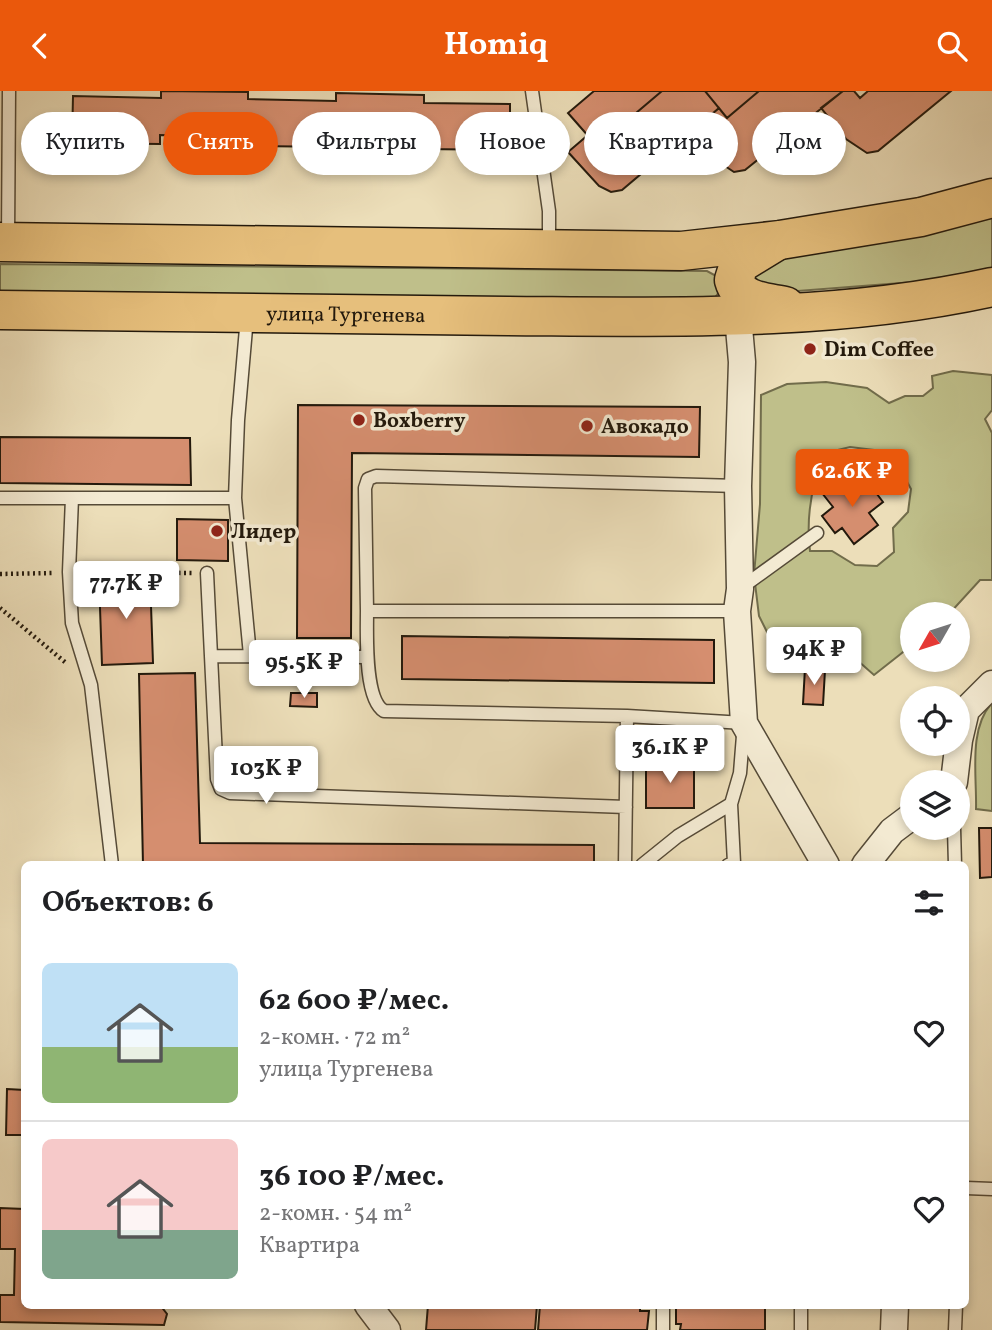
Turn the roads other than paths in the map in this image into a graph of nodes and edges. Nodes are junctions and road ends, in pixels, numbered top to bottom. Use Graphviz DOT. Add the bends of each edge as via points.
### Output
graph roads {
  1 [pos="9,91"];
  2 [pos="531,91"];
  3 [pos="992,198"];
  4 [pos="780,240"];
  5 [pos="4,242"];
  6 [pos="550,248"];
  7 [pos="681,251"];
  8 [pos="992,287"];
  9 [pos="737,301"];
  10 [pos="0,310"];
  11 [pos="247,313"];
  12 [pos="692,317"];
  13 [pos="738,486"];
  14 [pos="0,498"];
  15 [pos="72,498"];
  16 [pos="235,498"];
  17 [pos="817,533"];
  18 [pos="207,573"];
  19 [pos="739,600"];
  20 [pos="367,611"];
  21 [pos="250,655"];
  22 [pos="211,656"];
  23 [pos="368,657"];
  24 [pos="992,684"];
  25 [pos="627,716"];
  26 [pos="744,723"];
  27 [pos="955,770"];
  28 [pos="731,804"];
  29 [pos="626,807"];
  30 [pos="900,825"];
  31 [pos="954,840"];
  32 [pos="112,861"];
  33 [pos="625,861"];
  34 [pos="647,861"];
  35 [pos="734,861"];
  36 [pos="824,861"];
  37 [pos="867,861"];
  38 [pos="955,861"];
  39 [pos="969,1188"];
  40 [pos="992,1189"];
  41 [pos="663,1309"];
  42 [pos="801,1309"];
  43 [pos="895,1309"];
  44 [pos="956,1309"];
  45 [pos="663,1330"];
  46 [pos="801,1330"];
  47 [pos="894,1330"];
  48 [pos="955,1330"];
  1 -- 5 [label="lane"];
  2 -- 6 [label="lane"];
  3 -- 4 [label="main road, улица Тургенева" via="921,218"];
  4 -- 7 [label="main road, улица Тургенева"];
  4 -- 9 [label="main road, улица Тургенева" via="738,264 734,272"];
  5 -- 6 [label="main road, улица Тургенева"];
  6 -- 7 [label="main road, улица Тургенева"];
  7 -- 12 [label="main road, улица Тургенева" via="722,269 729,285 722,304"];
  8 -- 9 [label="main road, улица Тургенева" via="941,299 809,311 741,294"];
  9 -- 12 [label="main road, улица Тургенева"];
  9 -- 13 [label="street" via="742,362"];
  10 -- 11 [label="main road, улица Тургенева"];
  11 -- 12 [label="main road, улица Тургенева"];
  11 -- 16 [label="lane"];
  13 -- 19 [label="street"];
  13 -- 20 [label="lane" via="376,476 368,479 365,488"];
  14 -- 15 [label="lane"];
  15 -- 16 [label="lane"];
  15 -- 32 [label="lane" via="72,623 91,685"];
  16 -- 21 [label="lane"];
  17 -- 19 [label="lane"];
  18 -- 22 [label="lane"];
  19 -- 20 [label="lane"];
  19 -- 26 [label="street"];
  20 -- 23 [label="lane"];
  21 -- 22 [label="lane"];
  21 -- 23 [label="lane"];
  22 -- 29 [label="lane" via="217,779 221,789 230,793"];
  23 -- 25 [label="lane" via="374,699 384,711"];
  24 -- 27 [label="street" via="966,710"];
  25 -- 26 [label="lane"];
  25 -- 29 [label="lane"];
  26 -- 28 [label="lane" via="740,773"];
  26 -- 36 [label="street"];
  28 -- 34 [label="lane"];
  28 -- 35 [label="lane"];
  29 -- 33 [label="lane"];
  30 -- 37 [label="street"];
  31 -- 38 [label="lane"];
  39 -- 40 [label="lane"];
  41 -- 45 [label="lane"];
  42 -- 46 [label="lane"];
  43 -- 47 [label="street"];
  44 -- 48 [label="lane"];
}
